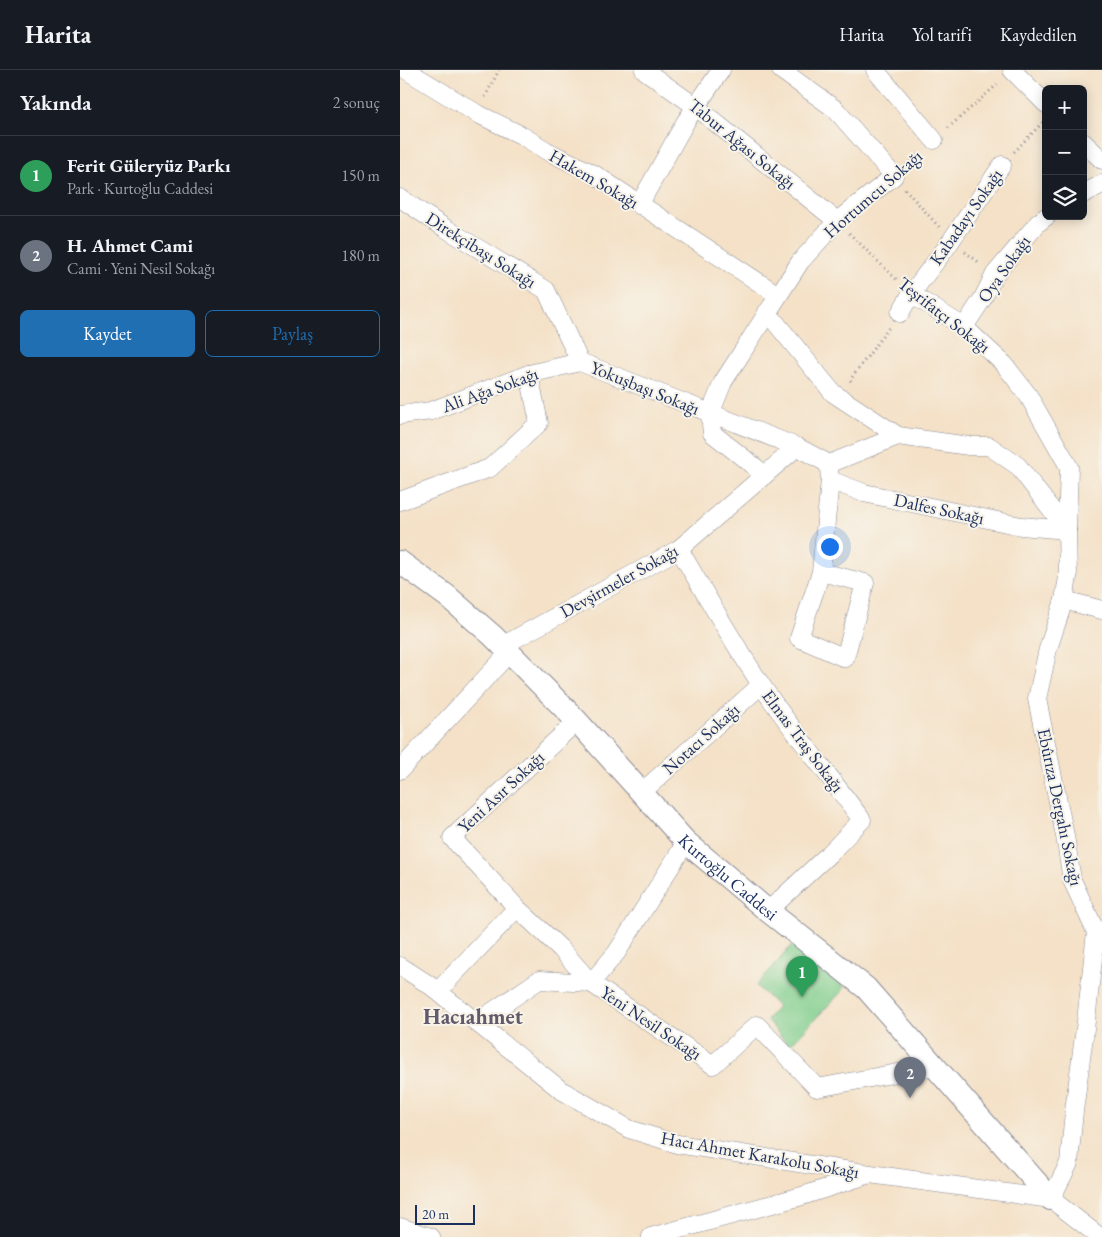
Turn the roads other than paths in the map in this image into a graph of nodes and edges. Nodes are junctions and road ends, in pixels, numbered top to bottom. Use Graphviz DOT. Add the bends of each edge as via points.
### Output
graph roads {
  1 [pos="406,70"];
  2 [pos="644,70"];
  3 [pos="721,70"];
  4 [pos="781,70"];
  5 [pos="875,70"];
  6 [pos="1012,70"];
  7 [pos="1042,100"];
  8 [pos="695,106"];
  9 [pos="934,140"];
  10 [pos="1087,146"];
  11 [pos="1102,160"];
  12 [pos="1002,165"];
  13 [pos="1102,184"];
  14 [pos="1087,192"];
  15 [pos="400,198"];
  16 [pos="639,205"];
  17 [pos="1042,220"];
  18 [pos="837,221"];
  19 [pos="912,294"];
  20 [pos="778,295"];
  21 [pos="767,312"];
  22 [pos="900,313"];
  23 [pos="964,326"];
  24 [pos="580,362"];
  25 [pos="529,374"];
  26 [pos="710,414"];
  27 [pos="400,415"];
  28 [pos="898,436"];
  29 [pos="797,447"];
  30 [pos="829,472"];
  31 [pos="764,475"];
  32 [pos="400,501"];
  33 [pos="1067,530"];
  34 [pos="679,549"];
  35 [pos="400,562"];
  36 [pos="821,572"];
  37 [pos="1064,600"];
  38 [pos="1102,610"];
  39 [pos="506,649"];
  40 [pos="762,685"];
  41 [pos="576,721"];
  42 [pos="400,770"];
  43 [pos="642,792"];
  44 [pos="686,842"];
  45 [pos="516,908"];
  46 [pos="768,911"];
  47 [pos="400,966"];
  48 [pos="591,983"];
  49 [pos="438,991"];
  50 [pos="477,1022"];
  51 [pos="935,1066"];
  52 [pos="870,1174"];
  53 [pos="1051,1199"];
  54 [pos="400,1227"];
  55 [pos="1091,1234"];
  56 [pos="432,1237"];
  57 [pos="651,1237"];
  1 -- 16 [label="street, Hakem Sokağı" via="476,113 594,174"];
  2 -- 8 [label="street, Tabur Ağası Sokağı"];
  3 -- 8 [label="street"];
  4 -- 18 [label="street, Hortumcu Sokağı" via="835,108 894,176"];
  5 -- 9 [label="street"];
  6 -- 7 [label="street"];
  8 -- 16 [label="street"];
  8 -- 18 [label="street, Tabur Ağası Sokağı"];
  10 -- 11 [label="street"];
  12 -- 19 [label="street, Kabadayı Sokağı"];
  13 -- 14 [label="street"];
  15 -- 24 [label="street, Direkçibaşı Sokağı" via="546,290"];
  16 -- 20 [label="street, Hakem Sokağı"];
  17 -- 23 [label="street, Oya Sokağı" via="996,274"];
  18 -- 20 [label="street, Hortumcu Sokağı" via="800,262"];
  19 -- 22 [label="street, Kabadayı Sokağı"];
  19 -- 23 [label="street, Teşrifatçı Sokağı"];
  20 -- 21 [label="street, Hortumcu Sokağı"];
  21 -- 26 [label="street, Hortumcu Sokağı" via="723,382"];
  21 -- 28 [label="street" via="834,393"];
  23 -- 33 [label="street, Teşrifatçı Sokağı" via="1004,364 1028,396 1069,467"];
  24 -- 25 [label="street, Ali Ağa Sokağı"];
  24 -- 26 [label="street, Yokuşbaşı Sokağı"];
  25 -- 27 [label="street, Ali Ağa Sokağı" via="431,411"];
  25 -- 32 [label="street" via="538,423 490,468"];
  26 -- 29 [label="street, Yokuşbaşı Sokağı"];
  26 -- 31 [label="street, Yokuşbaşı Sokağı" via="712,433"];
  28 -- 30 [label="street"];
  28 -- 33 [label="street" via="989,446 1018,466"];
  29 -- 30 [label="street, Yokuşbaşı Sokağı"];
  29 -- 31 [label="street, Devşirmeler Sokağı"];
  30 -- 33 [label="street, Dalfes Sokağı" via="873,495 1021,526"];
  30 -- 36 [label="street"];
  31 -- 34 [label="street, Devşirmeler Sokağı"];
  33 -- 37 [label="street, Ebûrıza Dergahı Sokağı" via="1068,577"];
  34 -- 39 [label="street, Devşirmeler Sokağı"];
  34 -- 40 [label="street, Elmas Traş Sokağı"];
  35 -- 39 [label="street, Kurtoğlu Caddesi" via="447,596"];
  36 -- 36 [label="street" via="865,583 845,658 799,638"];
  37 -- 38 [label="street"];
  37 -- 53 [label="street, Ebûrıza Dergahı Sokağı" via="1048,649 1037,699 1072,880 1096,932 1069,1163"];
  39 -- 41 [label="street, Kurtoğlu Caddesi"];
  39 -- 42 [label="street, Devşirmeler Sokağı"];
  40 -- 43 [label="street, Notacı Sokağı"];
  40 -- 46 [label="street, Elmas Traş Sokağı" via="862,820"];
  41 -- 43 [label="street, Kurtoğlu Caddesi"];
  41 -- 45 [label="street, Yeni Asır Sokağı" via="452,838"];
  43 -- 44 [label="street, Kurtoğlu Caddesi"];
  44 -- 46 [label="street, Kurtoğlu Caddesi"];
  44 -- 48 [label="street" via="617,952"];
  45 -- 48 [label="street, Yeni Asır Sokağı" via="561,949"];
  45 -- 49 [label="street"];
  46 -- 51 [label="street, Kurtoğlu Caddesi" via="866,988"];
  47 -- 49 [label="street, Hacı Ahmet Karakolu Sokağı"];
  48 -- 50 [label="street" via="539,980"];
  48 -- 51 [label="street, Yeni Nesil Sokağı" via="713,1065 757,1025 817,1088"];
  49 -- 50 [label="street, Hacı Ahmet Karakolu Sokağı"];
  50 -- 52 [label="street, Hacı Ahmet Karakolu Sokağı" via="561,1090 629,1129 677,1144"];
  51 -- 53 [label="street, Kurtoğlu Caddesi"];
  52 -- 53 [label="street, Hacı Ahmet Karakolu Sokağı"];
  52 -- 57 [label="street"];
  53 -- 55 [label="street"];
  54 -- 56 [label="street"];
}
